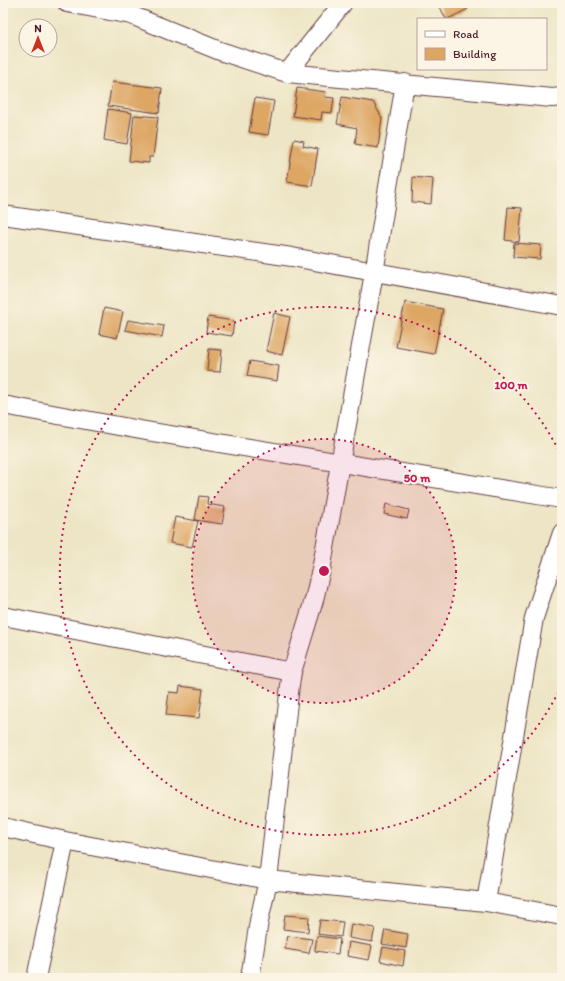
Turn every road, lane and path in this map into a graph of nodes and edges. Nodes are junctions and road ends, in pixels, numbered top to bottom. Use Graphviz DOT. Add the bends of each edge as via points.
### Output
graph roads {
  1 [pos="67,3"];
  2 [pos="343,3"];
  3 [pos="131,9"];
  4 [pos="287,73"];
  5 [pos="405,83"];
  6 [pos="562,97"];
  7 [pos="3,215"];
  8 [pos="374,273"];
  9 [pos="562,306"];
  10 [pos="3,405"];
  11 [pos="340,464"];
  12 [pos="562,500"];
  13 [pos="562,533"];
  14 [pos="3,616"];
  15 [pos="292,672"];
  16 [pos="3,827"];
  17 [pos="65,841"];
  18 [pos="268,880"];
  19 [pos="486,902"];
  20 [pos="562,916"];
  21 [pos="36,978"];
  22 [pos="250,978"];
  1 -- 3 [label="street"];
  2 -- 4 [label="street"];
  3 -- 4 [label="street" via="220,51"];
  4 -- 5 [label="street"];
  5 -- 6 [label="street"];
  5 -- 8 [label="street"];
  7 -- 8 [label="street" via="284,256"];
  8 -- 9 [label="street"];
  8 -- 11 [label="street"];
  10 -- 11 [label="street"];
  11 -- 12 [label="street"];
  11 -- 15 [label="street" via="319,579"];
  13 -- 19 [label="street" via="534,618"];
  14 -- 15 [label="street"];
  15 -- 18 [label="street"];
  16 -- 17 [label="street"];
  17 -- 18 [label="street"];
  17 -- 21 [label="street"];
  18 -- 19 [label="street"];
  18 -- 22 [label="street"];
  19 -- 20 [label="street"];
}
